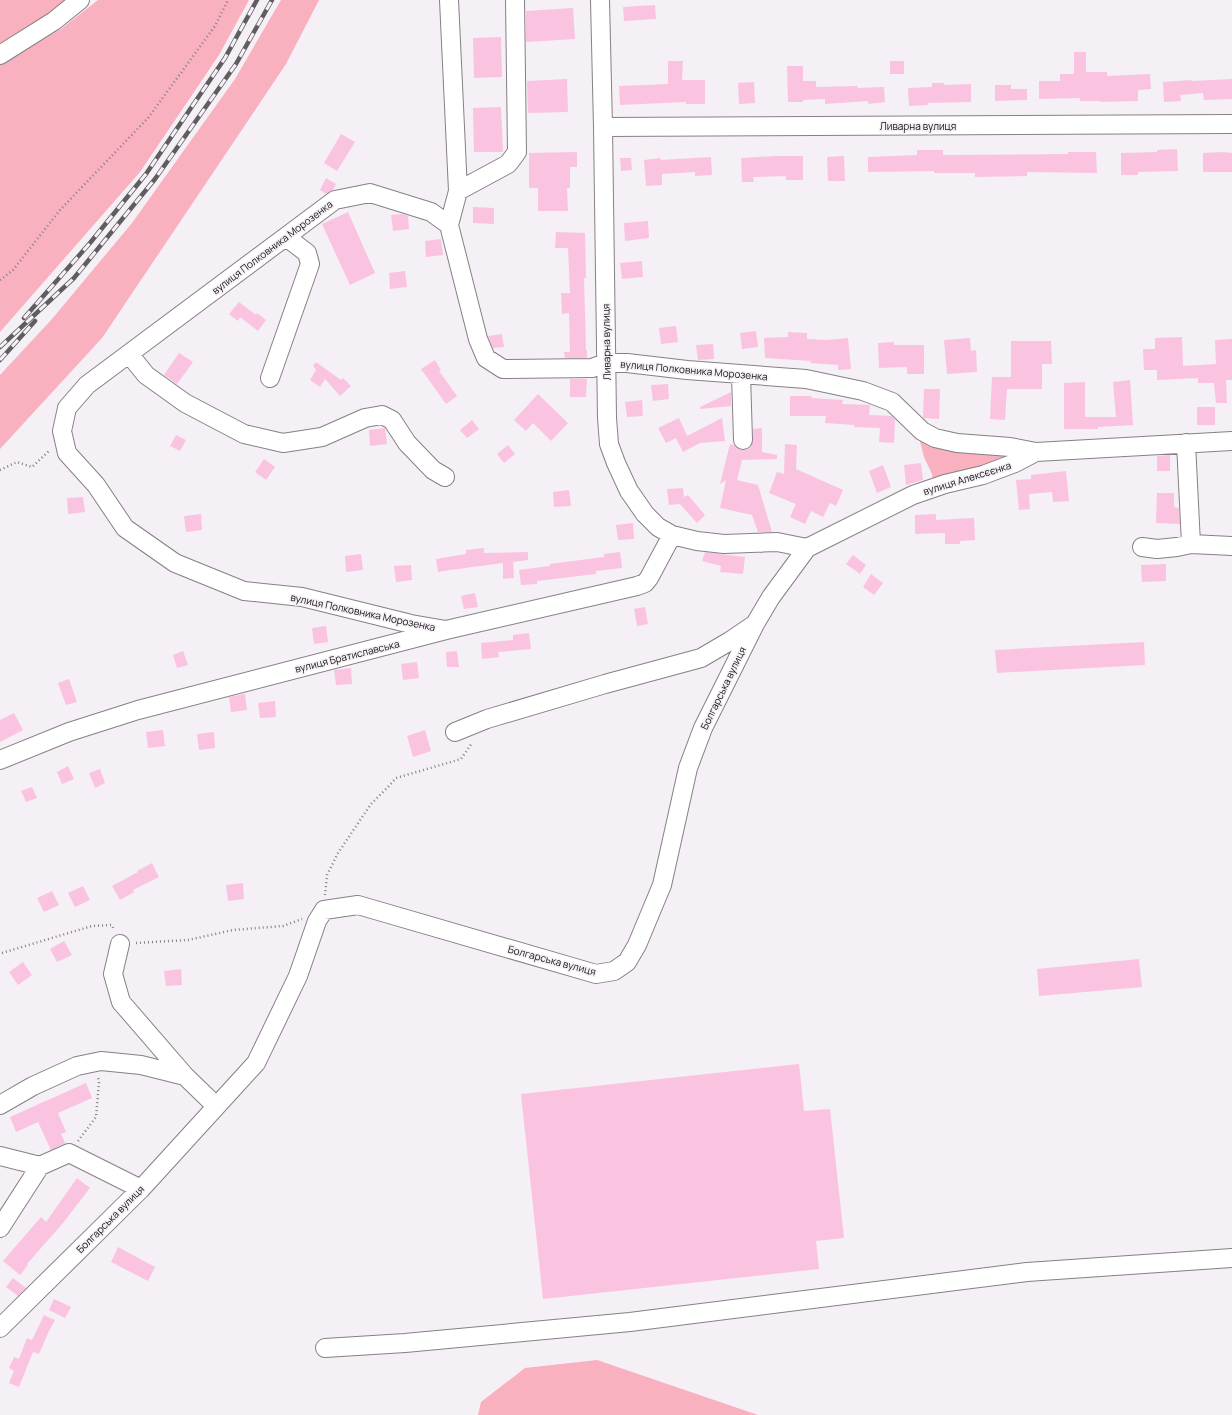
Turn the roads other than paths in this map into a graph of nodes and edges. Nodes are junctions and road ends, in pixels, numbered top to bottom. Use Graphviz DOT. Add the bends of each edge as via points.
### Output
graph roads {
  1 [pos="80,0"];
  2 [pos="449,0"];
  3 [pos="515,0"];
  4 [pos="600,0"];
  5 [pos="0,55"];
  6 [pos="1232,124"];
  7 [pos="603,127"];
  8 [pos="458,191"];
  9 [pos="449,225"];
  10 [pos="286,237"];
  11 [pos="129,354"];
  12 [pos="606,363"];
  13 [pos="741,374"];
  14 [pos="270,378"];
  15 [pos="743,440"];
  16 [pos="1232,441"];
  17 [pos="1186,443"];
  18 [pos="1036,452"];
  19 [pos="444,477"];
  20 [pos="672,534"];
  21 [pos="1191,544"];
  22 [pos="1232,546"];
  23 [pos="1142,547"];
  24 [pos="807,548"];
  25 [pos="755,624"];
  26 [pos="446,630"];
  27 [pos="455,732"];
  28 [pos="0,760"];
  29 [pos="120,944"];
  30 [pos="184,1076"];
  31 [pos="0,1105"];
  32 [pos="216,1106"];
  33 [pos="0,1156"];
  34 [pos="40,1166"];
  35 [pos="141,1189"];
  36 [pos="0,1228"];
  37 [pos="1232,1258"];
  38 [pos="0,1328"];
  39 [pos="325,1348"];
  1 -- 5 [label="street" via="54,21"];
  2 -- 8 [label="street"];
  3 -- 8 [label="street" via="517,152 508,164"];
  4 -- 7 [label="street, Ливарна вулиця"];
  6 -- 7 [label="street, Ливарна вулиця"];
  7 -- 12 [label="street, Ливарна вулиця"];
  8 -- 9 [label="street"];
  9 -- 10 [label="street, вулиця Полковника Морозенка" via="431,212 370,193 335,200"];
  9 -- 12 [label="street, вулиця Полковника Морозенка" via="478,339 486,358 503,369 592,368"];
  10 -- 11 [label="street, вулиця Полковника Морозенка"];
  10 -- 14 [label="street" via="307,253 310,264"];
  11 -- 19 [label="street" via="146,375 185,403 244,434 284,443 322,437 365,418 382,415 392,420 407,443 433,470"];
  11 -- 26 [label="street, вулиця Полковника Морозенка" via="87,385 67,408 62,430 67,453 96,485 125,528 175,563 244,592 302,597"];
  12 -- 13 [label="street, вулиця Полковника Морозенка"];
  12 -- 20 [label="street, Ливарна вулиця" via="609,444 616,463 629,491 645,514 658,527"];
  13 -- 15 [label="street"];
  13 -- 18 [label="street, вулиця Полковника Морозенка" via="806,379 863,391 892,402 922,432 935,438"];
  16 -- 17 [label="street, вулиця Алексєєнка"];
  17 -- 18 [label="street, вулиця Алексєєнка"];
  17 -- 21 [label="street"];
  18 -- 24 [label="street, вулиця Алексєєнка" via="983,475 913,495"];
  20 -- 24 [label="street, Ливарна вулиця" via="697,541 724,544 777,542"];
  20 -- 26 [label="street, вулиця Братиславська" via="655,570 641,585"];
  21 -- 22 [label="street"];
  21 -- 23 [label="street" via="1177,548"];
  24 -- 25 [label="street, Болгарська вулиця"];
  25 -- 27 [label="street" via="702,658 509,712"];
  25 -- 32 [label="street, Болгарська вулиця" via="703,728 688,768 662,885 637,944 626,962 614,971 596,974 358,905 324,910 317,921 298,976 256,1063"];
  26 -- 28 [label="street, вулиця Братиславська" via="138,710 69,732"];
  29 -- 30 [label="street" via="113,974 121,1002"];
  30 -- 31 [label="street" via="141,1065 101,1062 77,1066 33,1086"];
  30 -- 32 [label="street"];
  32 -- 35 [label="street, Болгарська вулиця"];
  33 -- 34 [label="street"];
  34 -- 35 [label="street" via="69,1153"];
  34 -- 36 [label="street"];
  35 -- 38 [label="street, Болгарська вулиця"];
  37 -- 39 [label="street" via="1026,1272 630,1322"];
}
